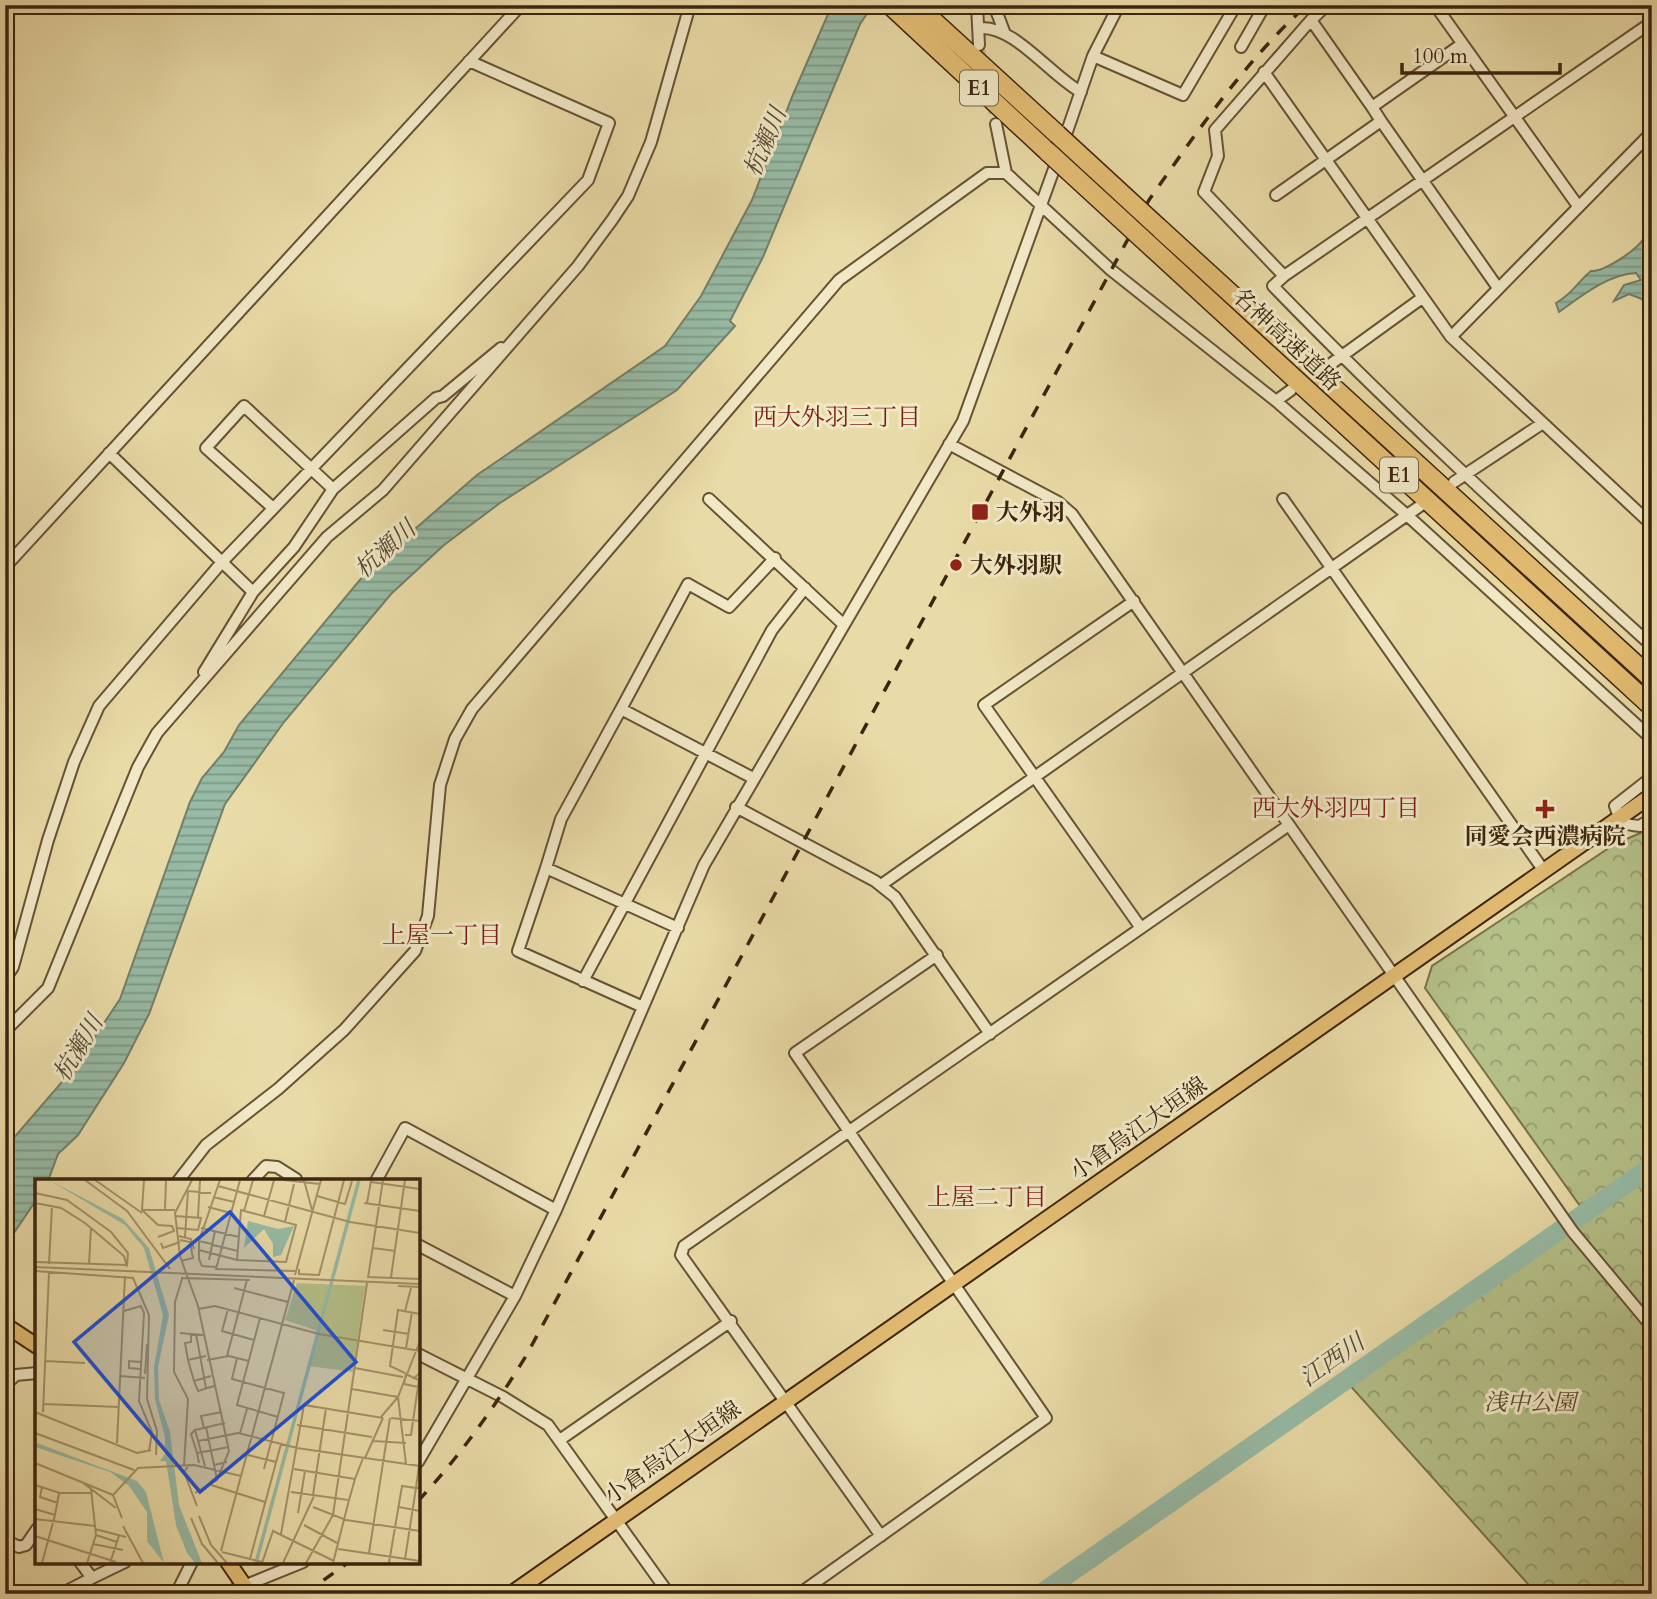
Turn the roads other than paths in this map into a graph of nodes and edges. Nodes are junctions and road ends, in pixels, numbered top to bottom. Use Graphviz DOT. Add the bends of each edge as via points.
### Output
graph roads {
  1 [pos="521,5"];
  2 [pos="690,5"];
  3 [pos="890,5"];
  4 [pos="977,5"];
  5 [pos="994,5"];
  6 [pos="1119,5"];
  7 [pos="1236,5"];
  8 [pos="1265,5"];
  9 [pos="1326,5"];
  10 [pos="1435,5"];
  11 [pos="916,13"];
  12 [pos="1311,20"];
  13 [pos="1652,22"];
  14 [pos="980,28"];
  15 [pos="1005,34"];
  16 [pos="1462,44"];
  17 [pos="979,45"];
  18 [pos="1241,47"];
  19 [pos="1093,55"];
  20 [pos="469,61"];
  21 [pos="1264,72"];
  22 [pos="1081,92"];
  23 [pos="1372,107"];
  24 [pos="1513,117"];
  25 [pos="1381,121"];
  26 [pos="996,124"];
  27 [pos="1652,132"];
  28 [pos="1326,160"];
  29 [pos="1006,173"];
  30 [pos="1423,180"];
  31 [pos="1276,195"];
  32 [pos="1042,206"];
  33 [pos="1578,206"];
  34 [pos="1366,218"];
  35 [pos="1284,275"];
  36 [pos="1498,288"];
  37 [pos="1422,298"];
  38 [pos="1451,337"];
  39 [pos="507,346"];
  40 [pos="1341,357"];
  41 [pos="1328,366"];
  42 [pos="1291,390"];
  43 [pos="1276,401"];
  44 [pos="1544,423"];
  45 [pos="949,444"];
  46 [pos="109,453"];
  47 [pos="311,468"];
  48 [pos="1465,474"];
  49 [pos="1454,482"];
  50 [pos="333,489"];
  51 [pos="709,499"];
  52 [pos="1283,499"];
  53 [pos="1420,506"];
  54 [pos="273,508"];
  55 [pos="1408,516"];
  56 [pos="1652,525"];
  57 [pos="775,558"];
  58 [pos="222,562"];
  59 [pos="5,567"];
  60 [pos="1333,568"];
  61 [pos="805,588"];
  62 [pos="253,592"];
  63 [pos="1134,601"];
  64 [pos="844,625"];
  65 [pos="1652,646"];
  66 [pos="1184,673"];
  67 [pos="1652,679"];
  68 [pos="200,684"];
  69 [pos="1652,706"];
  70 [pos="621,709"];
  71 [pos="1652,739"];
  72 [pos="706,753"];
  73 [pos="1034,776"];
  74 [pos="1652,777"];
  75 [pos="753,778"];
  76 [pos="1652,795"];
  77 [pos="736,807"];
  78 [pos="1652,818"];
  79 [pos="1619,819"];
  80 [pos="1289,825"];
  81 [pos="546,868"];
  82 [pos="1544,871"];
  83 [pos="881,885"];
  84 [pos="625,904"];
  85 [pos="678,928"];
  86 [pos="1141,928"];
  87 [pos="937,955"];
  88 [pos="1395,977"];
  89 [pos="5,979"];
  90 [pos="583,981"];
  91 [pos="643,1007"];
  92 [pos="5,1031"];
  93 [pos="990,1034"];
  94 [pos="849,1133"];
  95 [pos="180,1179"];
  96 [pos="254,1179"];
  97 [pos="295,1179"];
  98 [pos="377,1179"];
  99 [pos="556,1210"];
  100 [pos="420,1246"];
  101 [pos="954,1283"];
  102 [pos="515,1296"];
  103 [pos="731,1321"];
  104 [pos="5,1325"];
  105 [pos="1652,1327"];
  106 [pos="33,1343"];
  107 [pos="420,1355"];
  108 [pos="35,1373"];
  109 [pos="466,1379"];
  110 [pos="5,1385"];
  111 [pos="786,1399"];
  112 [pos="561,1439"];
  113 [pos="420,1459"];
  114 [pos="616,1519"];
  115 [pos="35,1532"];
  116 [pos="881,1536"];
  117 [pos="5,1540"];
  118 [pos="82,1564"];
  119 [pos="121,1564"];
  120 [pos="191,1564"];
  121 [pos="229,1564"];
  122 [pos="299,1564"];
  123 [pos="92,1578"];
  124 [pos="247,1590"];
  125 [pos="61,1594"];
  126 [pos="176,1594"];
  127 [pos="224,1594"];
  128 [pos="511,1594"];
  129 [pos="668,1594"];
  130 [pos="799,1594"];
  1 -- 20 [label="street"];
  2 -- 39 [label="street" via="651,142 628,196 578,266"];
  3 -- 11 [label="highway, 名神高速道路 / E1"];
  4 -- 14 [label="street"];
  5 -- 15 [label="street"];
  6 -- 19 [label="street"];
  7 -- 19 [label="street" via="1183,95"];
  8 -- 18 [label="street"];
  9 -- 12 [label="street"];
  10 -- 16 [label="street"];
  11 -- 67 [label="highway, 名神高速道路 / E1, bridge" via="1057,134"];
  11 -- 69 [label="highway, 名神高速道路 / E1, bridge" via="1048,152"];
  12 -- 21 [label="street"];
  12 -- 23 [label="street"];
  13 -- 24 [label="street"];
  14 -- 15 [label="street"];
  14 -- 17 [label="street"];
  15 -- 22 [label="street"];
  16 -- 23 [label="street"];
  16 -- 24 [label="street"];
  19 -- 22 [label="street"];
  20 -- 46 [label="street"];
  20 -- 47 [label="street" via="609,123 588,180"];
  21 -- 28 [label="street"];
  21 -- 35 [label="street" via="1215,130 1218,156 1204,192"];
  22 -- 32 [label="street"];
  23 -- 25 [label="street"];
  24 -- 30 [label="street"];
  24 -- 33 [label="street"];
  25 -- 28 [label="street"];
  25 -- 30 [label="street"];
  26 -- 29 [label="street"];
  27 -- 33 [label="street"];
  28 -- 31 [label="street"];
  28 -- 34 [label="street"];
  29 -- 32 [label="street"];
  29 -- 95 [label="street" via="988,173 839,280 472,709 455,739 440,785 428,916 415,951 344,1030 206,1145"];
  30 -- 34 [label="street"];
  30 -- 36 [label="street"];
  32 -- 43 [label="street" via="1120,276"];
  32 -- 45 [label="street" via="977,389"];
  33 -- 36 [label="street"];
  34 -- 35 [label="street"];
  34 -- 37 [label="street"];
  35 -- 40 [label="street" via="1273,286"];
  36 -- 38 [label="street"];
  37 -- 38 [label="street"];
  37 -- 40 [label="street"];
  38 -- 44 [label="street"];
  39 -- 50 [label="street" via="436,398"];
  39 -- 68 [label="street" via="383,490 327,537"];
  40 -- 41 [label="street"];
  40 -- 48 [label="street"];
  42 -- 43 [label="street"];
  43 -- 55 [label="street"];
  44 -- 48 [label="street"];
  44 -- 56 [label="street"];
  45 -- 63 [label="street" via="1072,514"];
  45 -- 64 [label="street"];
  46 -- 58 [label="street"];
  46 -- 59 [label="street"];
  47 -- 50 [label="street"];
  47 -- 54 [label="street"];
  47 -- 54 [label="street" via="244,406 206,447"];
  48 -- 49 [label="street"];
  48 -- 65 [label="street"];
  50 -- 62 [label="street" via="294,547"];
  51 -- 57 [label="street"];
  52 -- 60 [label="street"];
  53 -- 55 [label="street"];
  54 -- 58 [label="street"];
  55 -- 60 [label="street"];
  55 -- 71 [label="street"];
  57 -- 61 [label="street"];
  57 -- 70 [label="street" via="729,607 688,584"];
  58 -- 62 [label="street"];
  58 -- 89 [label="street" via="91,718 48,839 13,967"];
  60 -- 66 [label="street"];
  60 -- 82 [label="street"];
  61 -- 64 [label="street"];
  61 -- 72 [label="street" via="772,630"];
  62 -- 68 [label="street"];
  63 -- 66 [label="street"];
  63 -- 73 [label="street" via="984,705"];
  64 -- 75 [label="street"];
  66 -- 73 [label="street"];
  66 -- 80 [label="street"];
  68 -- 92 [label="street" via="157,733 138,767 48,988"];
  70 -- 72 [label="street"];
  70 -- 81 [label="street" via="561,818"];
  72 -- 75 [label="street"];
  72 -- 84 [label="street"];
  73 -- 83 [label="street"];
  73 -- 86 [label="street"];
  74 -- 79 [label="street" via="1619,800 1615,806"];
  75 -- 77 [label="street"];
  76 -- 79 [label="main road, 小倉烏江大垣線"];
  77 -- 83 [label="street"];
  77 -- 85 [label="street" via="704,865"];
  78 -- 79 [label="street" via="1640,827"];
  79 -- 82 [label="main road, 小倉烏江大垣線"];
  80 -- 86 [label="street"];
  80 -- 88 [label="street"];
  81 -- 84 [label="street"];
  81 -- 90 [label="street" via="518,951"];
  82 -- 88 [label="main road, 小倉烏江大垣線"];
  83 -- 87 [label="street"];
  84 -- 85 [label="street"];
  84 -- 90 [label="street"];
  85 -- 91 [label="street"];
  86 -- 93 [label="street"];
  87 -- 93 [label="street"];
  87 -- 94 [label="street" via="795,1053"];
  88 -- 101 [label="main road, 小倉烏江大垣線"];
  88 -- 105 [label="street" via="1573,1232"];
  90 -- 91 [label="street"];
  91 -- 99 [label="street"];
  93 -- 94 [label="street"];
  94 -- 101 [label="street"];
  94 -- 103 [label="street" via="684,1246 681,1255"];
  96 -- 97 [label="street" via="266,1166 277,1167"];
  98 -- 99 [label="street" via="404,1128"];
  99 -- 102 [label="street"];
  100 -- 102 [label="street"];
  101 -- 111 [label="main road, 小倉烏江大垣線"];
  101 -- 116 [label="street" via="1046,1418"];
  102 -- 109 [label="street"];
  103 -- 111 [label="street"];
  103 -- 112 [label="street"];
  104 -- 106 [label="main road"];
  107 -- 109 [label="street"];
  108 -- 110 [label="street" via="16,1375"];
  109 -- 112 [label="street" via="537,1416"];
  109 -- 113 [label="street"];
  111 -- 114 [label="main road, 小倉烏江大垣線"];
  111 -- 116 [label="street"];
  112 -- 114 [label="street"];
  114 -- 128 [label="main road, 小倉烏江大垣線"];
  114 -- 129 [label="street"];
  115 -- 117 [label="street" via="19,1547"];
  116 -- 130 [label="street"];
  118 -- 123 [label="street"];
  119 -- 123 [label="street"];
  120 -- 126 [label="street"];
  121 -- 124 [label="main road"];
  122 -- 124 [label="street"];
  123 -- 125 [label="street"];
  124 -- 127 [label="street"];
}
